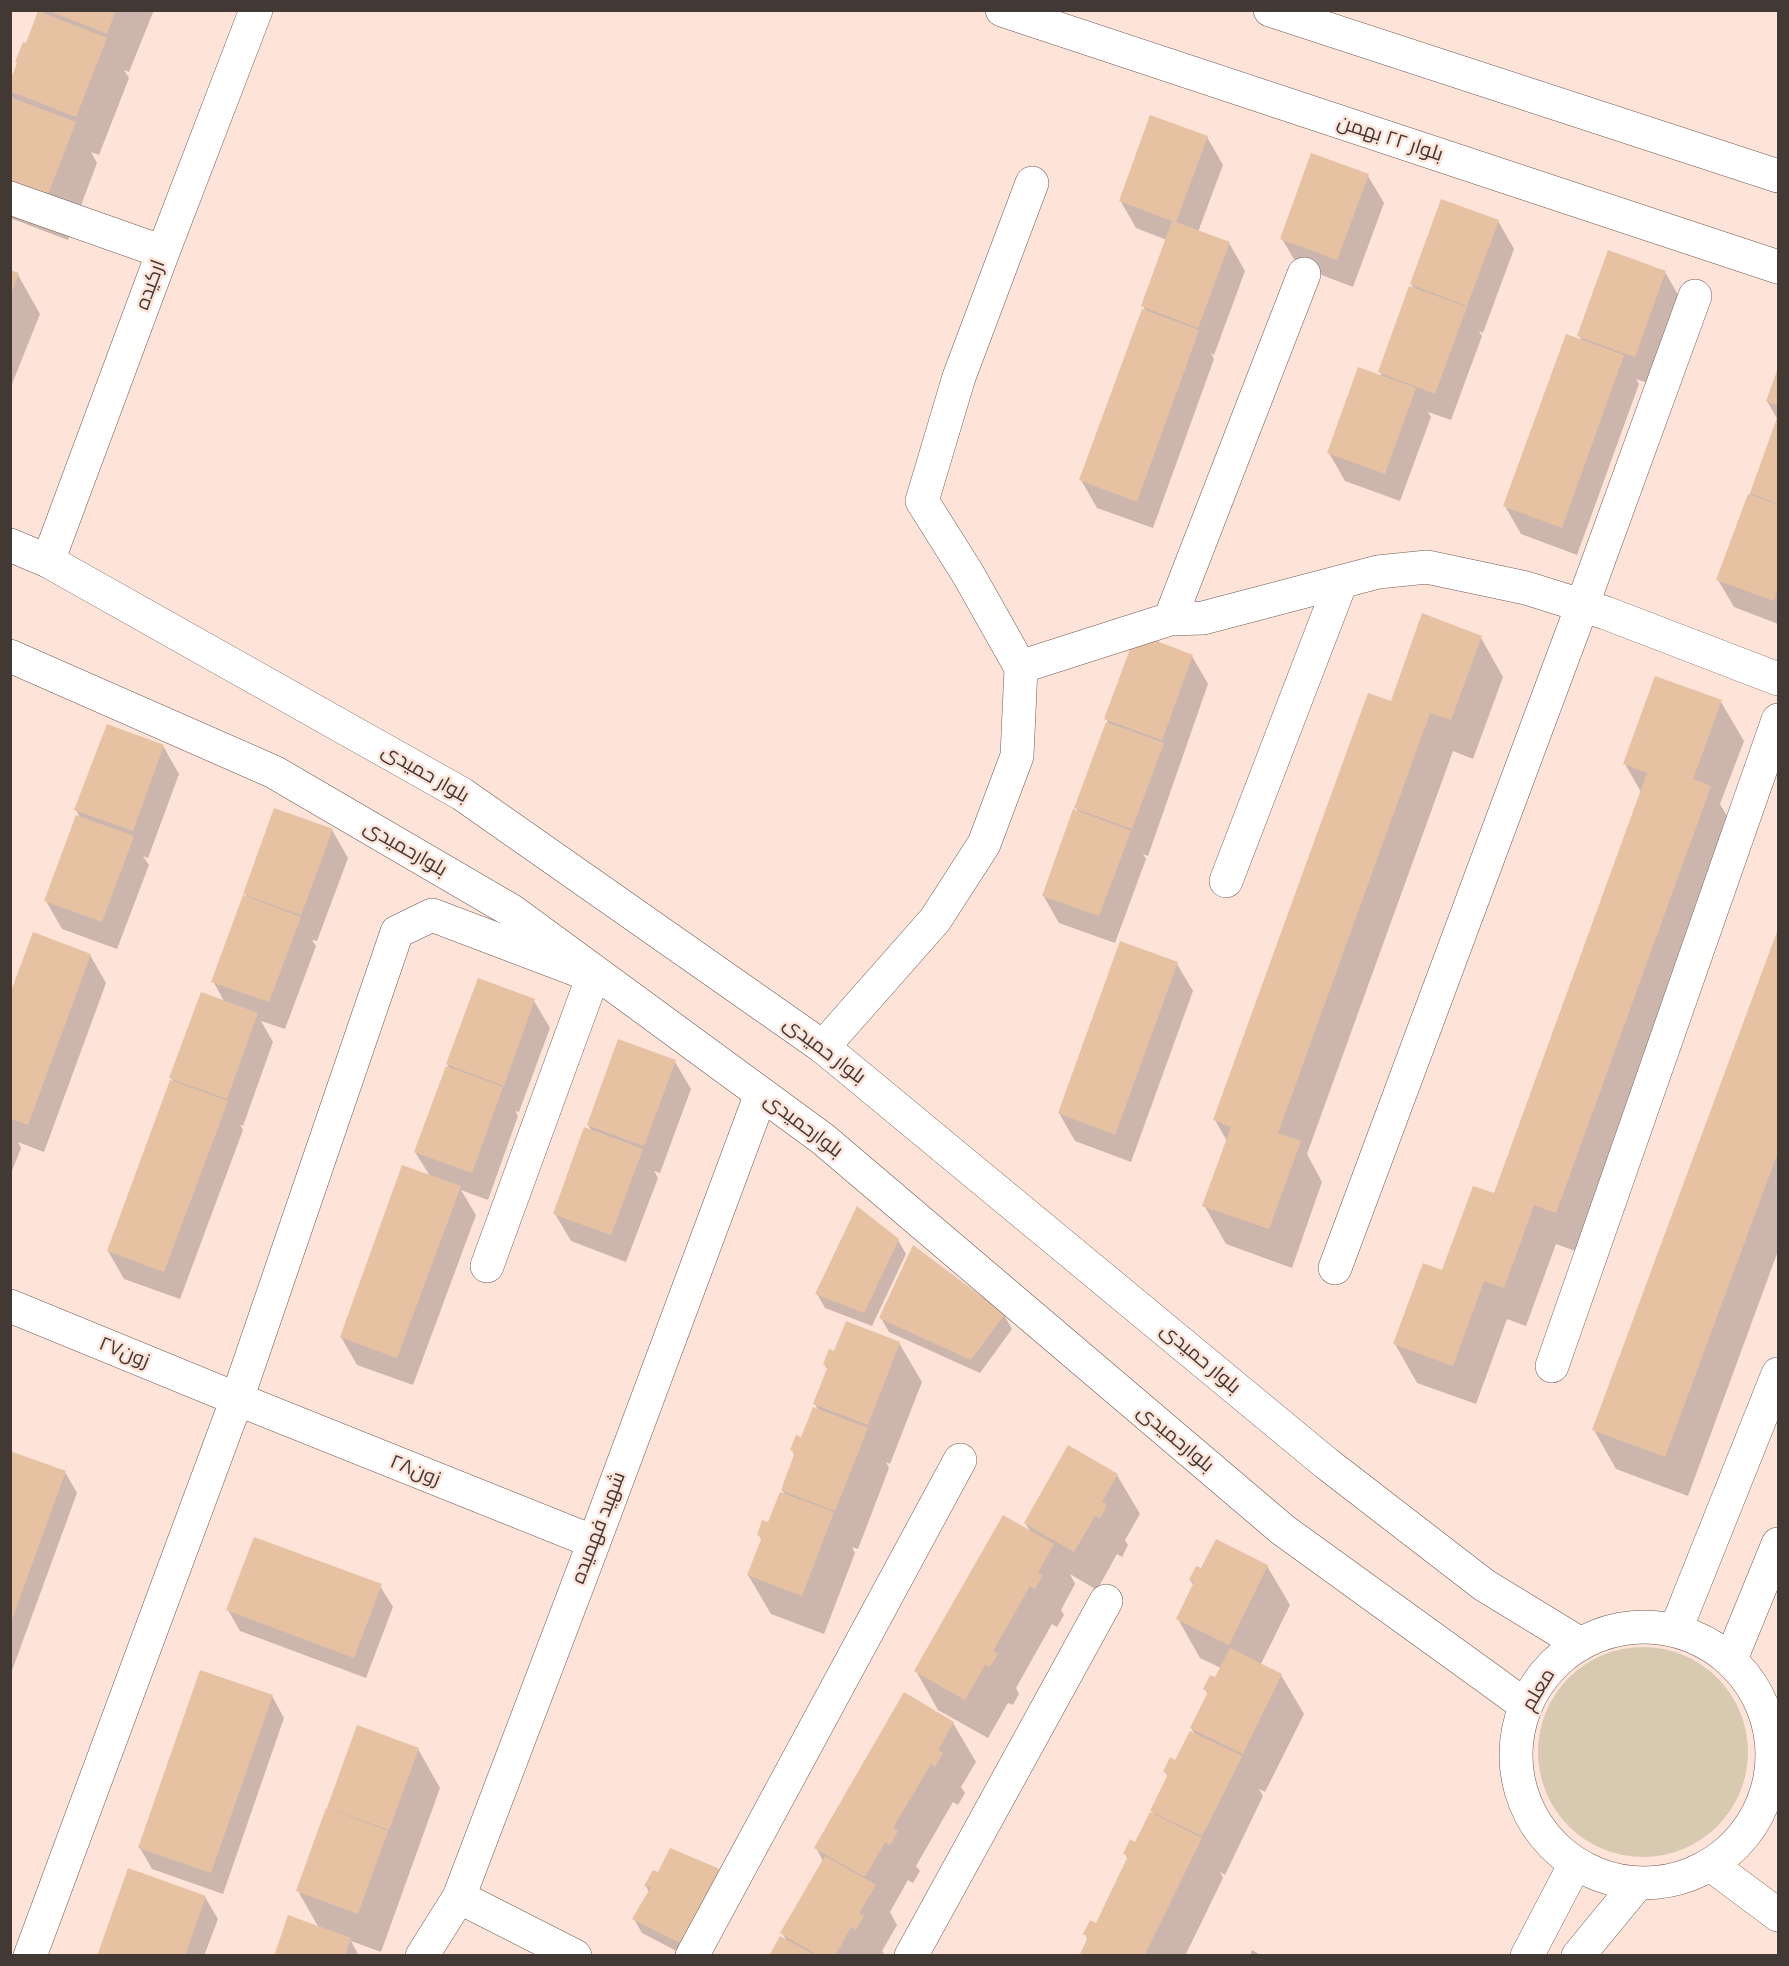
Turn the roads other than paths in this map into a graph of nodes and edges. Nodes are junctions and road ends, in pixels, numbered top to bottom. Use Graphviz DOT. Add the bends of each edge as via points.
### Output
graph roads {
  1 [pos="256,10"];
  2 [pos="1002,10"];
  3 [pos="1270,10"];
  4 [pos="1779,176"];
  5 [pos="1032,183"];
  6 [pos="10,198"];
  7 [pos="163,252"];
  8 [pos="1779,267"];
  9 [pos="1304,274"];
  10 [pos="1695,296"];
  11 [pos="10,546"];
  12 [pos="48,561"];
  13 [pos="1341,582"];
  14 [pos="1582,606"];
  15 [pos="1170,619"];
  16 [pos="10,656"];
  17 [pos="1020,667"];
  18 [pos="1779,679"];
  19 [pos="1779,720"];
  20 [pos="1226,881"];
  21 [pos="823,1047"];
  22 [pos="761,1094"];
  23 [pos="487,1266"];
  24 [pos="1335,1268"];
  25 [pos="10,1306"];
  26 [pos="1552,1366"];
  27 [pos="1779,1374"];
  28 [pos="237,1399"];
  29 [pos="960,1460"];
  30 [pos="594,1542"];
  31 [pos="1779,1544"];
  32 [pos="1106,1601"];
  33 [pos="1676,1629"];
  34 [pos="1579,1643"];
  35 [pos="1731,1659"];
  36 [pos="1525,1705"];
  37 [pos="1769,1817"];
  38 [pos="1575,1864"];
  39 [pos="1711,1865"];
  40 [pos="1638,1884"];
  41 [pos="459,1897"];
  42 [pos="1779,1915"];
  43 [pos="30,1956"];
  44 [pos="422,1956"];
  45 [pos="575,1956"];
  46 [pos="692,1956"];
  47 [pos="910,1956"];
  48 [pos="1527,1956"];
  49 [pos="1578,1956"];
  1 -- 7 [label="street, ارکیده"];
  2 -- 8 [label="street, بلوار ۲۲ بهمن"];
  3 -- 4 [label="street"];
  5 -- 17 [label="street" via="959,377 922,501"];
  6 -- 7 [label="street"];
  7 -- 12 [label="street, ارکیده"];
  9 -- 15 [label="street"];
  10 -- 14 [label="street"];
  11 -- 12 [label="street, بلوار حمیدی"];
  12 -- 21 [label="street, بلوار حمیدی" via="462,794"];
  13 -- 14 [label="street" via="1378,572 1427,567 1526,588"];
  13 -- 15 [label="street" via="1203,618"];
  13 -- 20 [label="street"];
  14 -- 18 [label="street"];
  14 -- 24 [label="street"];
  15 -- 17 [label="street"];
  16 -- 22 [label="street, بلوارحمیدی" via="295,784 512,911"];
  17 -- 21 [label="street" via="1017,756 984,844 935,920"];
  19 -- 26 [label="street"];
  21 -- 34 [label="street, بلوار حمیدی" via="1326,1463 1484,1585"];
  22 -- 30 [label="street, شهید فهمیده"];
  22 -- 36 [label="street, بلوارحمیدی" via="823,1139 1283,1530"];
  23 -- 28 [label="street" via="592,976 432,915 397,932"];
  25 -- 28 [label="street, زون۲۷"];
  27 -- 33 [label="street"];
  28 -- 30 [label="street, زون۲۸"];
  28 -- 43 [label="street"];
  29 -- 46 [label="street"];
  30 -- 41 [label="street, شهید فهمیده"];
  31 -- 35 [label="street"];
  32 -- 47 [label="street"];
  33 -- 34 [label="street, معلم" via="1626,1626"];
  33 -- 35 [label="street, معلم" via="1706,1640"];
  34 -- 36 [label="street, معلم" via="1546,1670"];
  35 -- 37 [label="street, معلم" via="1757,1691 1771,1730"];
  36 -- 38 [label="street, معلم" via="1515,1749 1521,1794 1542,1834"];
  37 -- 39 [label="street, معلم"];
  38 -- 40 [label="street, معلم" via="1605,1878"];
  38 -- 48 [label="street"];
  39 -- 40 [label="street, معلم" via="1688,1876"];
  39 -- 42 [label="street"];
  40 -- 49 [label="street"];
  41 -- 44 [label="street, شهید فهمیده"];
  41 -- 45 [label="street"];
}
